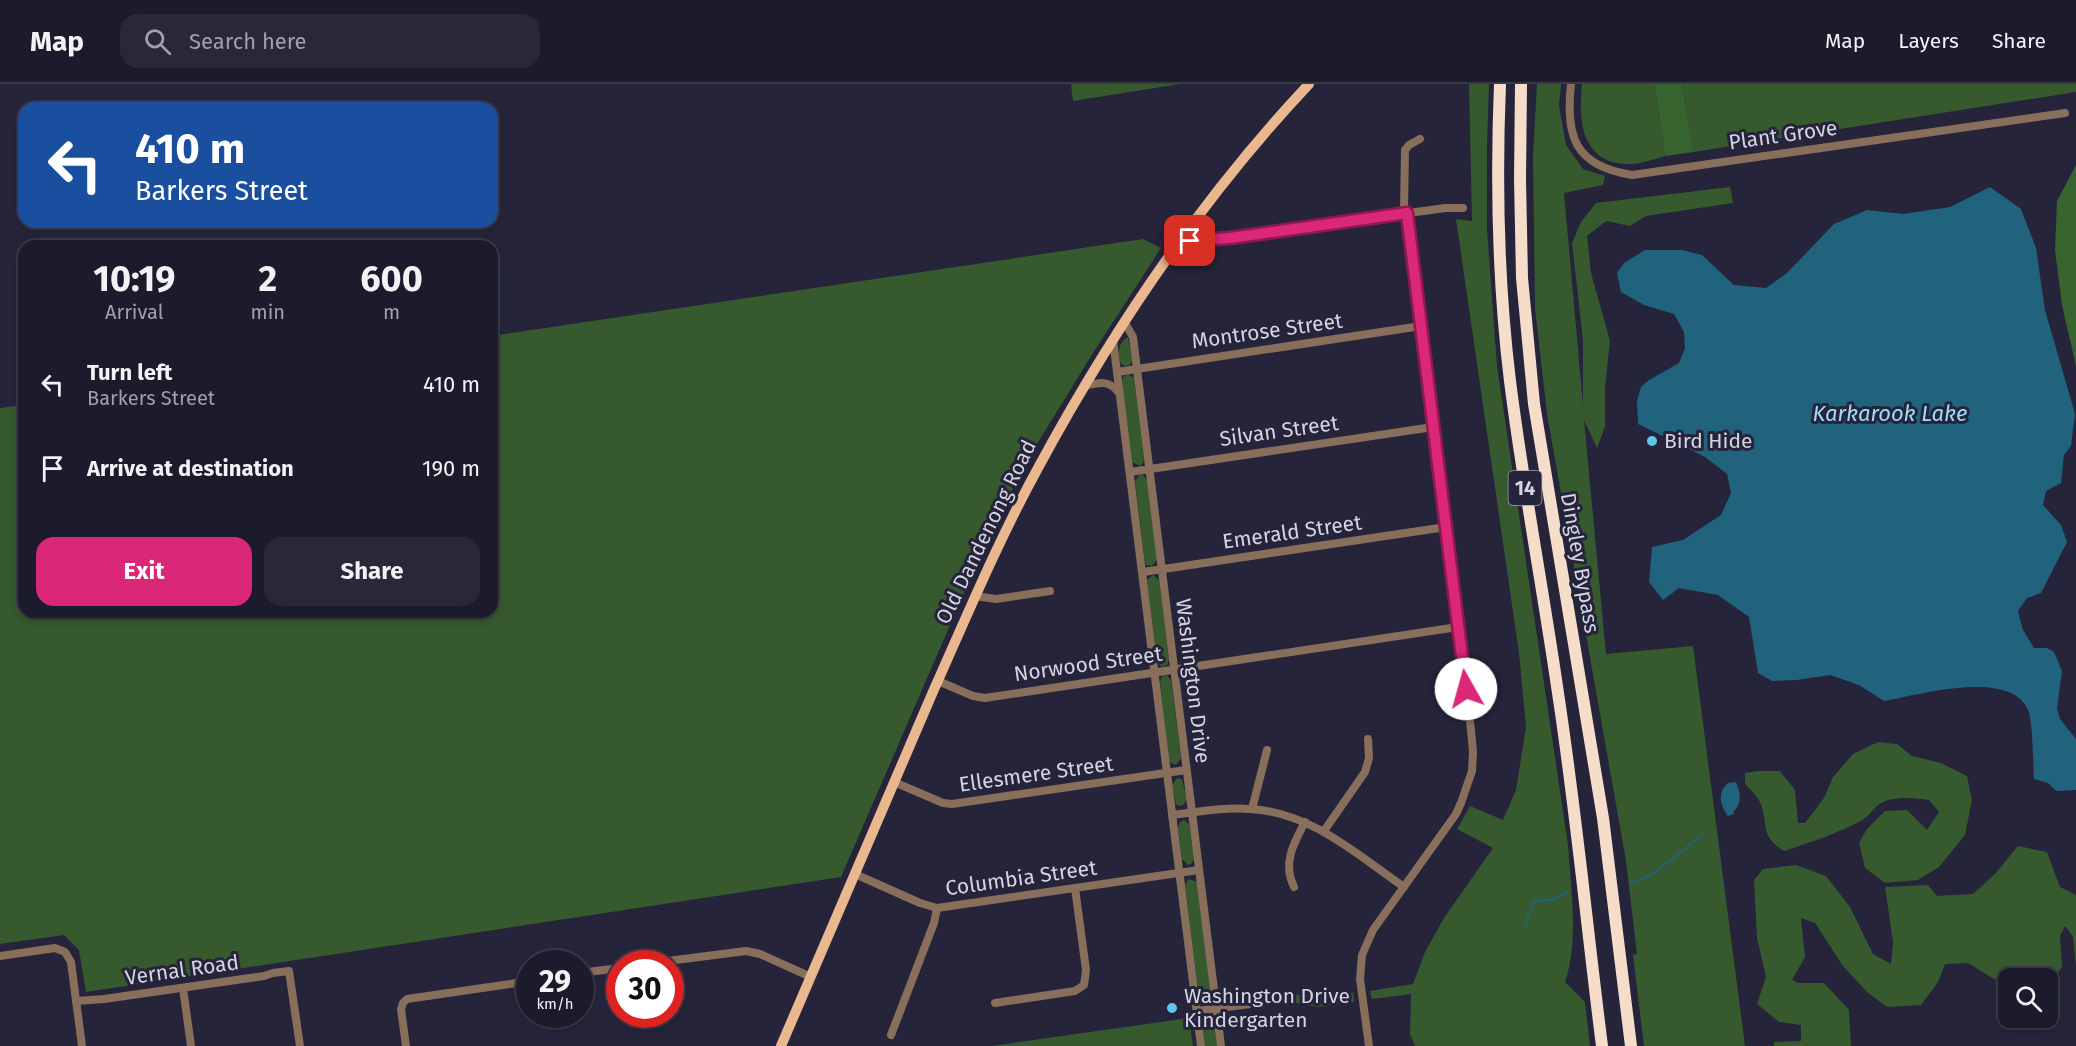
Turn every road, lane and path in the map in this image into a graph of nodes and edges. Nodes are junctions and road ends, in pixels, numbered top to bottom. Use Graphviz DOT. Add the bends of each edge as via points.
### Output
graph roads {
  1 [pos="1309,84"];
  2 [pos="1500,84"];
  3 [pos="1521,84"];
  4 [pos="1572,84"];
  5 [pos="2065,113"];
  6 [pos="1419,139"];
  7 [pos="1463,208"];
  8 [pos="1405,213"];
  9 [pos="1180,241"];
  10 [pos="1125,322"];
  11 [pos="1421,326"];
  12 [pos="1113,340"];
  13 [pos="1137,369"];
  14 [pos="1117,372"];
  15 [pos="1084,386"];
  16 [pos="1121,397"];
  17 [pos="1433,427"];
  18 [pos="1149,469"];
  19 [pos="1130,472"];
  20 [pos="1446,527"];
  21 [pos="1161,570"];
  22 [pos="1143,572"];
  23 [pos="1050,591"];
  24 [pos="975,596"];
  25 [pos="1458,627"];
  26 [pos="1174,670"];
  27 [pos="1155,672"];
  28 [pos="938,681"];
  29 [pos="1368,739"];
  30 [pos="1267,750"];
  31 [pos="1186,770"];
  32 [pos="1167,772"];
  33 [pos="894,782"];
  34 [pos="1251,808"];
  35 [pos="1192,813"];
  36 [pos="1172,815"];
  37 [pos="1305,822"];
  38 [pos="1324,831"];
  39 [pos="1199,870"];
  40 [pos="1180,873"];
  41 [pos="855,874"];
  42 [pos="1294,887"];
  43 [pos="1404,887"];
  44 [pos="1075,888"];
  45 [pos="937,908"];
  46 [pos="0,956"];
  47 [pos="684,959"];
  48 [pos="811,977"];
  49 [pos="516,983"];
  50 [pos="183,988"];
  51 [pos="1274,994"];
  52 [pos="76,1003"];
  53 [pos="995,1003"];
  54 [pos="1216,1008"];
  55 [pos="1197,1011"];
  56 [pos="1629,1031"];
  57 [pos="891,1035"];
  58 [pos="82,1046"];
  59 [pos="191,1046"];
  60 [pos="300,1046"];
  61 [pos="406,1046"];
  62 [pos="781,1046"];
  63 [pos="1201,1046"];
  64 [pos="1221,1046"];
  65 [pos="1369,1046"];
  66 [pos="1602,1046"];
  67 [pos="1631,1046"];
  68 [pos="1637,1046"];
  1 -- 9 [label="main road, Old Dandenong Road"];
  2 -- 66 [label="highway, Dingley Bypass / 14" via="1500,226 1509,378 1569,769"];
  3 -- 56 [label="highway, Dingley Bypass / 14" via="1522,278 1534,404 1603,818"];
  4 -- 5 [label="street, Plant Grove" via="1570,126 1577,144 1596,164 1632,175"];
  6 -- 8 [label="street" via="1405,150"];
  7 -- 8 [label="street"];
  8 -- 9 [label="street" via="1230,238"];
  8 -- 11 [label="street"];
  9 -- 10 [label="main road, Old Dandenong Road"];
  10 -- 12 [label="main road, Old Dandenong Road"];
  10 -- 13 [label="street, Washington Drive" via="1133,337"];
  11 -- 13 [label="street, Montrose Street"];
  11 -- 17 [label="street"];
  12 -- 14 [label="street, Washington Drive"];
  12 -- 15 [label="main road, Old Dandenong Road"];
  13 -- 14 [label="street, Montrose Street"];
  13 -- 18 [label="street, Washington Drive"];
  14 -- 16 [label="street, Washington Drive"];
  15 -- 16 [label="street" via="1108,384"];
  15 -- 24 [label="main road, Old Dandenong Road" via="1037,469"];
  16 -- 19 [label="street, Washington Drive"];
  17 -- 18 [label="street, Silvan Street"];
  17 -- 20 [label="street"];
  18 -- 19 [label="street, Silvan Street"];
  18 -- 21 [label="street, Washington Drive"];
  19 -- 22 [label="street, Washington Drive"];
  20 -- 21 [label="street, Emerald Street"];
  20 -- 25 [label="street"];
  21 -- 22 [label="street, Emerald Street"];
  21 -- 26 [label="street, Washington Drive"];
  22 -- 27 [label="street, Washington Drive"];
  23 -- 24 [label="street" via="991,599"];
  24 -- 28 [label="main road, Old Dandenong Road"];
  25 -- 26 [label="street, Norwood Street"];
  25 -- 43 [label="street" via="1473,741 1472,771 1456,814"];
  26 -- 27 [label="street, Norwood Street"];
  26 -- 31 [label="street, Washington Drive"];
  27 -- 28 [label="street, Norwood Street" via="985,698"];
  27 -- 32 [label="street, Washington Drive"];
  28 -- 33 [label="main road, Old Dandenong Road"];
  29 -- 38 [label="street" via="1368,766"];
  30 -- 34 [label="street"];
  31 -- 32 [label="street, Ellesmere Street"];
  31 -- 35 [label="street, Washington Drive"];
  32 -- 33 [label="street, Ellesmere Street" via="952,804"];
  32 -- 36 [label="street, Washington Drive"];
  33 -- 41 [label="main road, Old Dandenong Road"];
  34 -- 35 [label="street"];
  34 -- 37 [label="street"];
  35 -- 36 [label="street"];
  35 -- 39 [label="street, Washington Drive"];
  36 -- 40 [label="street, Washington Drive"];
  37 -- 38 [label="street"];
  37 -- 42 [label="street" via="1289,858 1289,876"];
  38 -- 43 [label="street"];
  39 -- 40 [label="street, Columbia Street"];
  39 -- 54 [label="street, Washington Drive"];
  40 -- 44 [label="street, Columbia Street"];
  40 -- 55 [label="street, Washington Drive"];
  41 -- 45 [label="street, Columbia Street"];
  41 -- 48 [label="main road, Old Dandenong Road"];
  43 -- 65 [label="street" via="1373,930 1362,955 1360,979"];
  44 -- 45 [label="street, Columbia Street"];
  44 -- 53 [label="street" via="1086,970 1084,985 1075,991"];
  45 -- 57 [label="street"];
  46 -- 52 [label="street" via="55,948 65,952 71,962"];
  47 -- 48 [label="street" via="746,951"];
  48 -- 62 [label="main road, Old Dandenong Road"];
  49 -- 61 [label="street" via="407,999 401,1008"];
  50 -- 52 [label="street, Vernal Road"];
  50 -- 59 [label="street"];
  50 -- 60 [label="street, Vernal Road" via="290,973"];
  51 -- 54 [label="street" via="1250,1004"];
  52 -- 58 [label="street"];
  54 -- 55 [label="street"];
  54 -- 64 [label="street, Washington Drive"];
  55 -- 63 [label="street, Washington Drive"];
  56 -- 67 [label="highway, Dingley Bypass / 14"];
  56 -- 68 [label="highway"];
}
